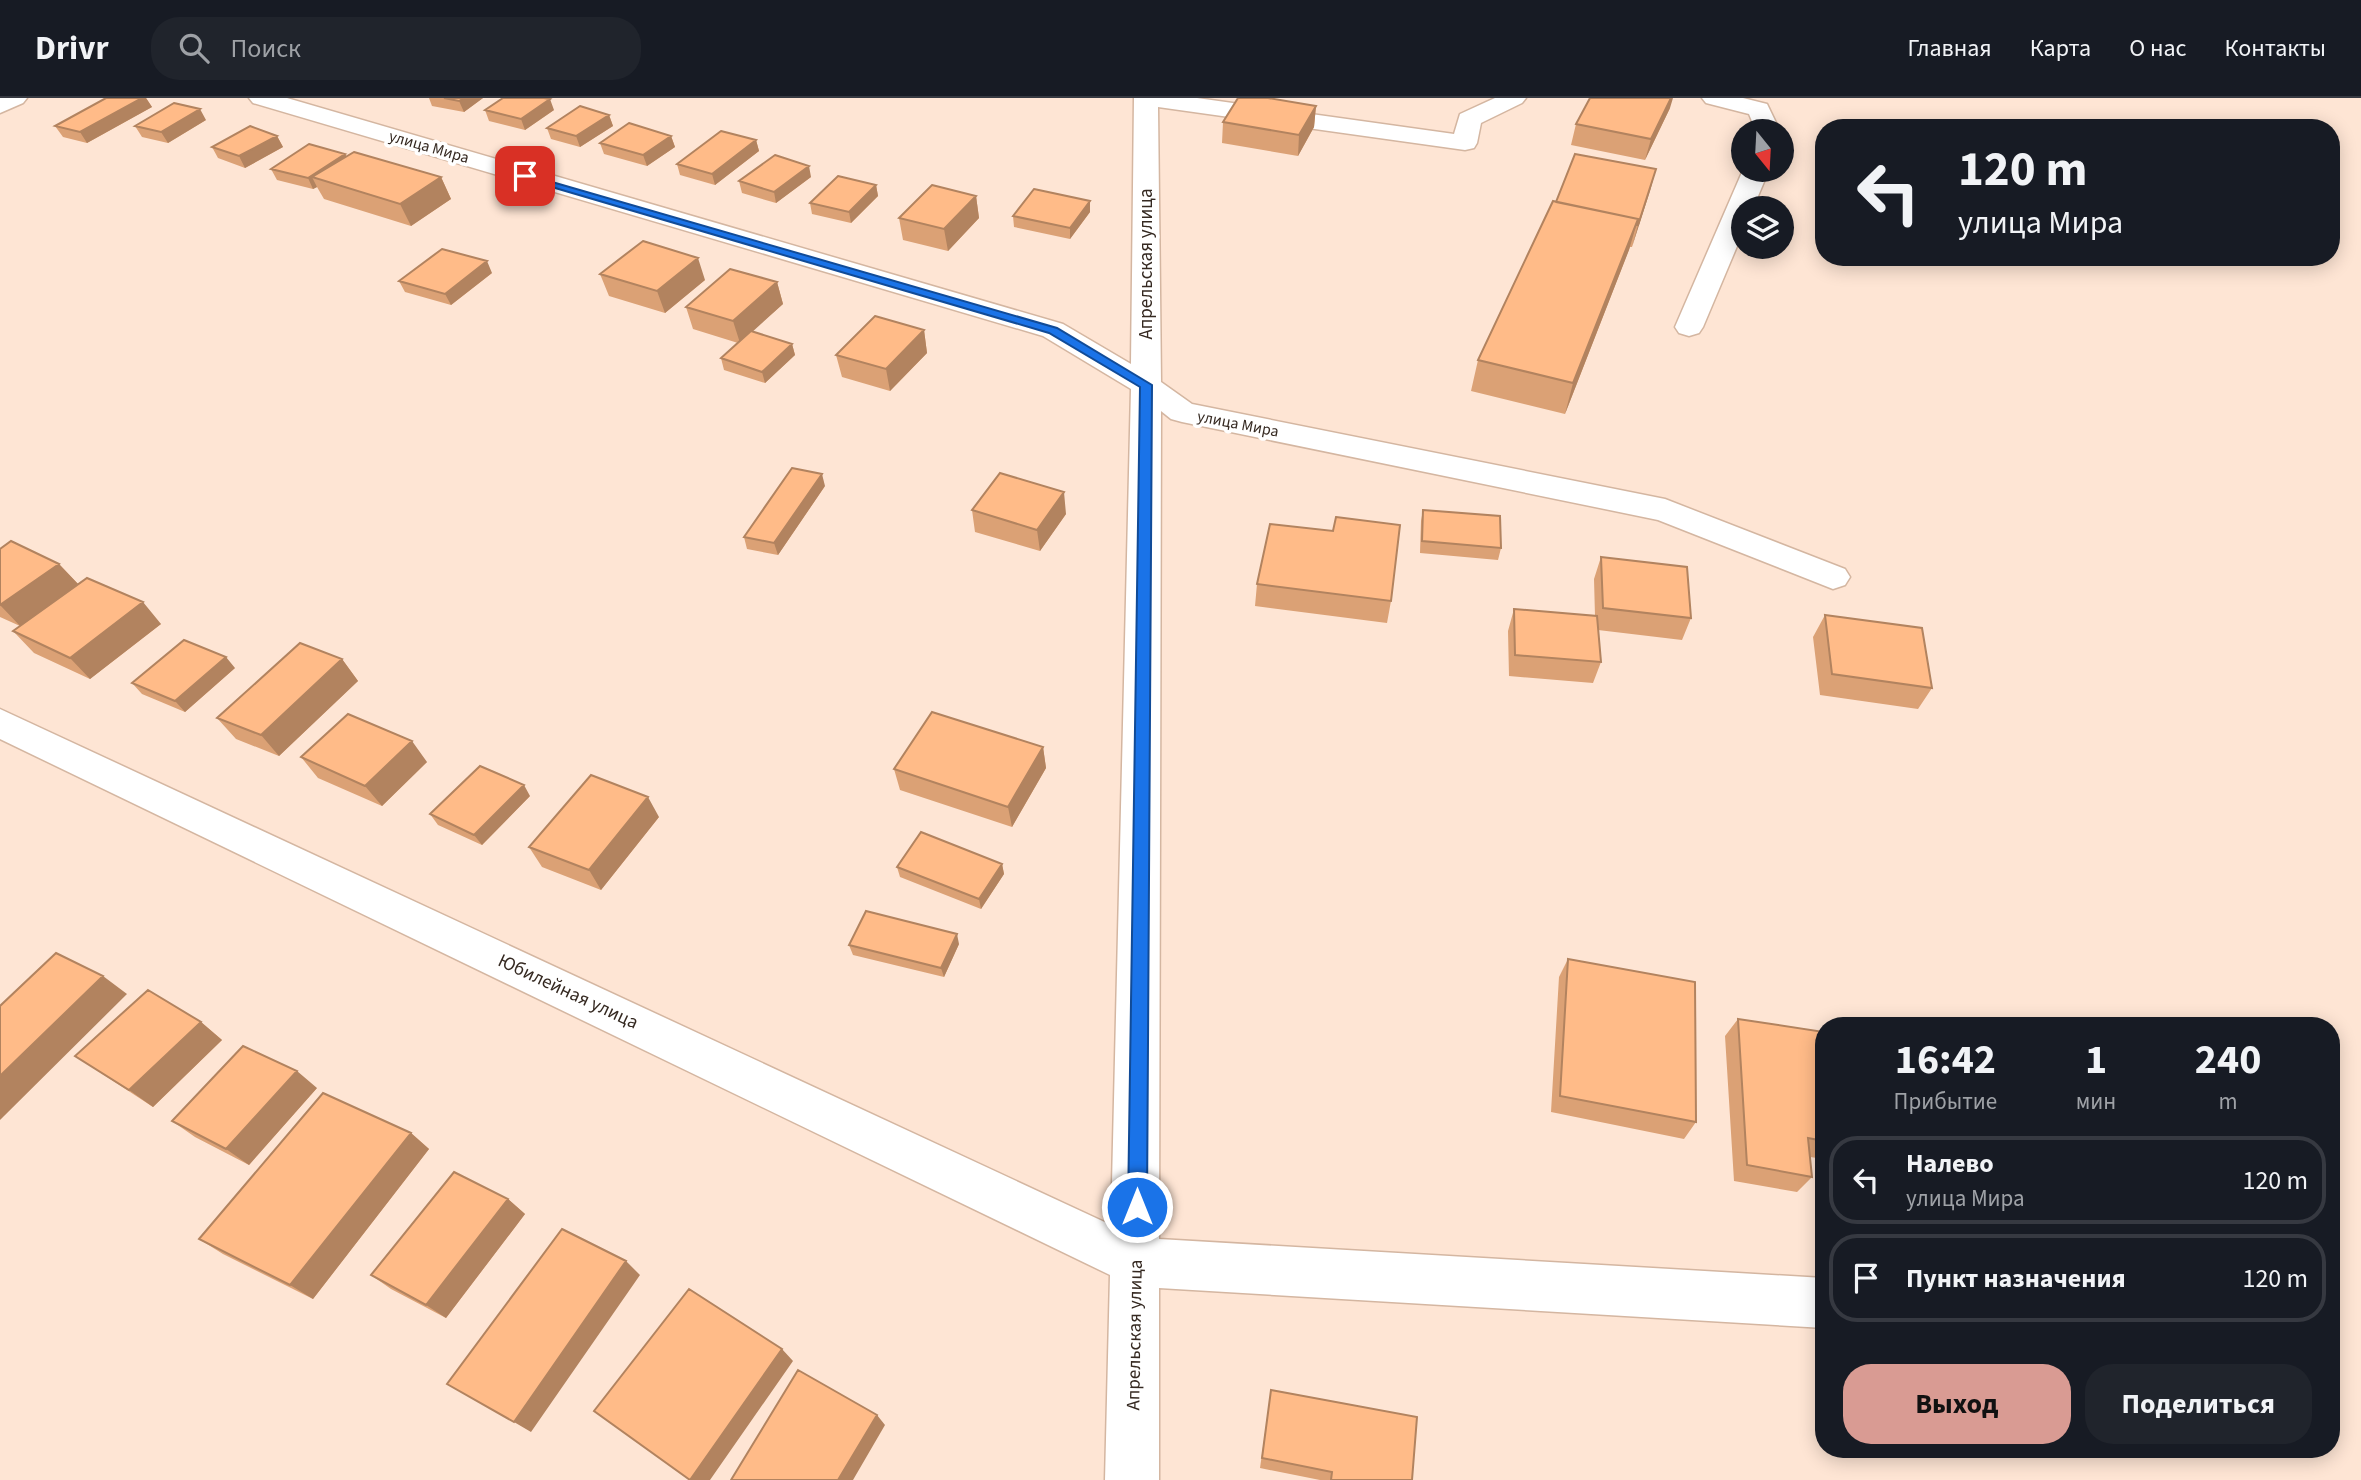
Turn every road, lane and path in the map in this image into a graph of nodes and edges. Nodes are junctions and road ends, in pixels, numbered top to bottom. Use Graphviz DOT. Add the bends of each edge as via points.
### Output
graph roads {
  1 [pos="15,98"];
  2 [pos="261,98"];
  3 [pos="1146,98"];
  4 [pos="1514,98"];
  5 [pos="1714,98"];
  6 [pos="0,106"];
  7 [pos="1763,119"];
  8 [pos="1751,182"];
  9 [pos="1689,327"];
  10 [pos="1146,385"];
  11 [pos="1833,577"];
  12 [pos="0,723"];
  13 [pos="1137,1262"];
  14 [pos="1815,1302"];
  15 [pos="1132,1480"];
  1 -- 6 [label="street"];
  2 -- 10 [label="street, улица Мира" via="1053,330"];
  3 -- 4 [label="street" via="1465,143 1469,119"];
  3 -- 10 [label="street, Апрельская улица"];
  5 -- 7 [label="street" via="1759,108"];
  8 -- 9 [label="street"];
  10 -- 11 [label="street, улица Мира" via="1182,412 1665,510"];
  10 -- 13 [label="street, Апрельская улица"];
  12 -- 13 [label="street, Юбилейная улица"];
  13 -- 14 [label="street"];
  13 -- 15 [label="street, Апрельская улица"];
}
